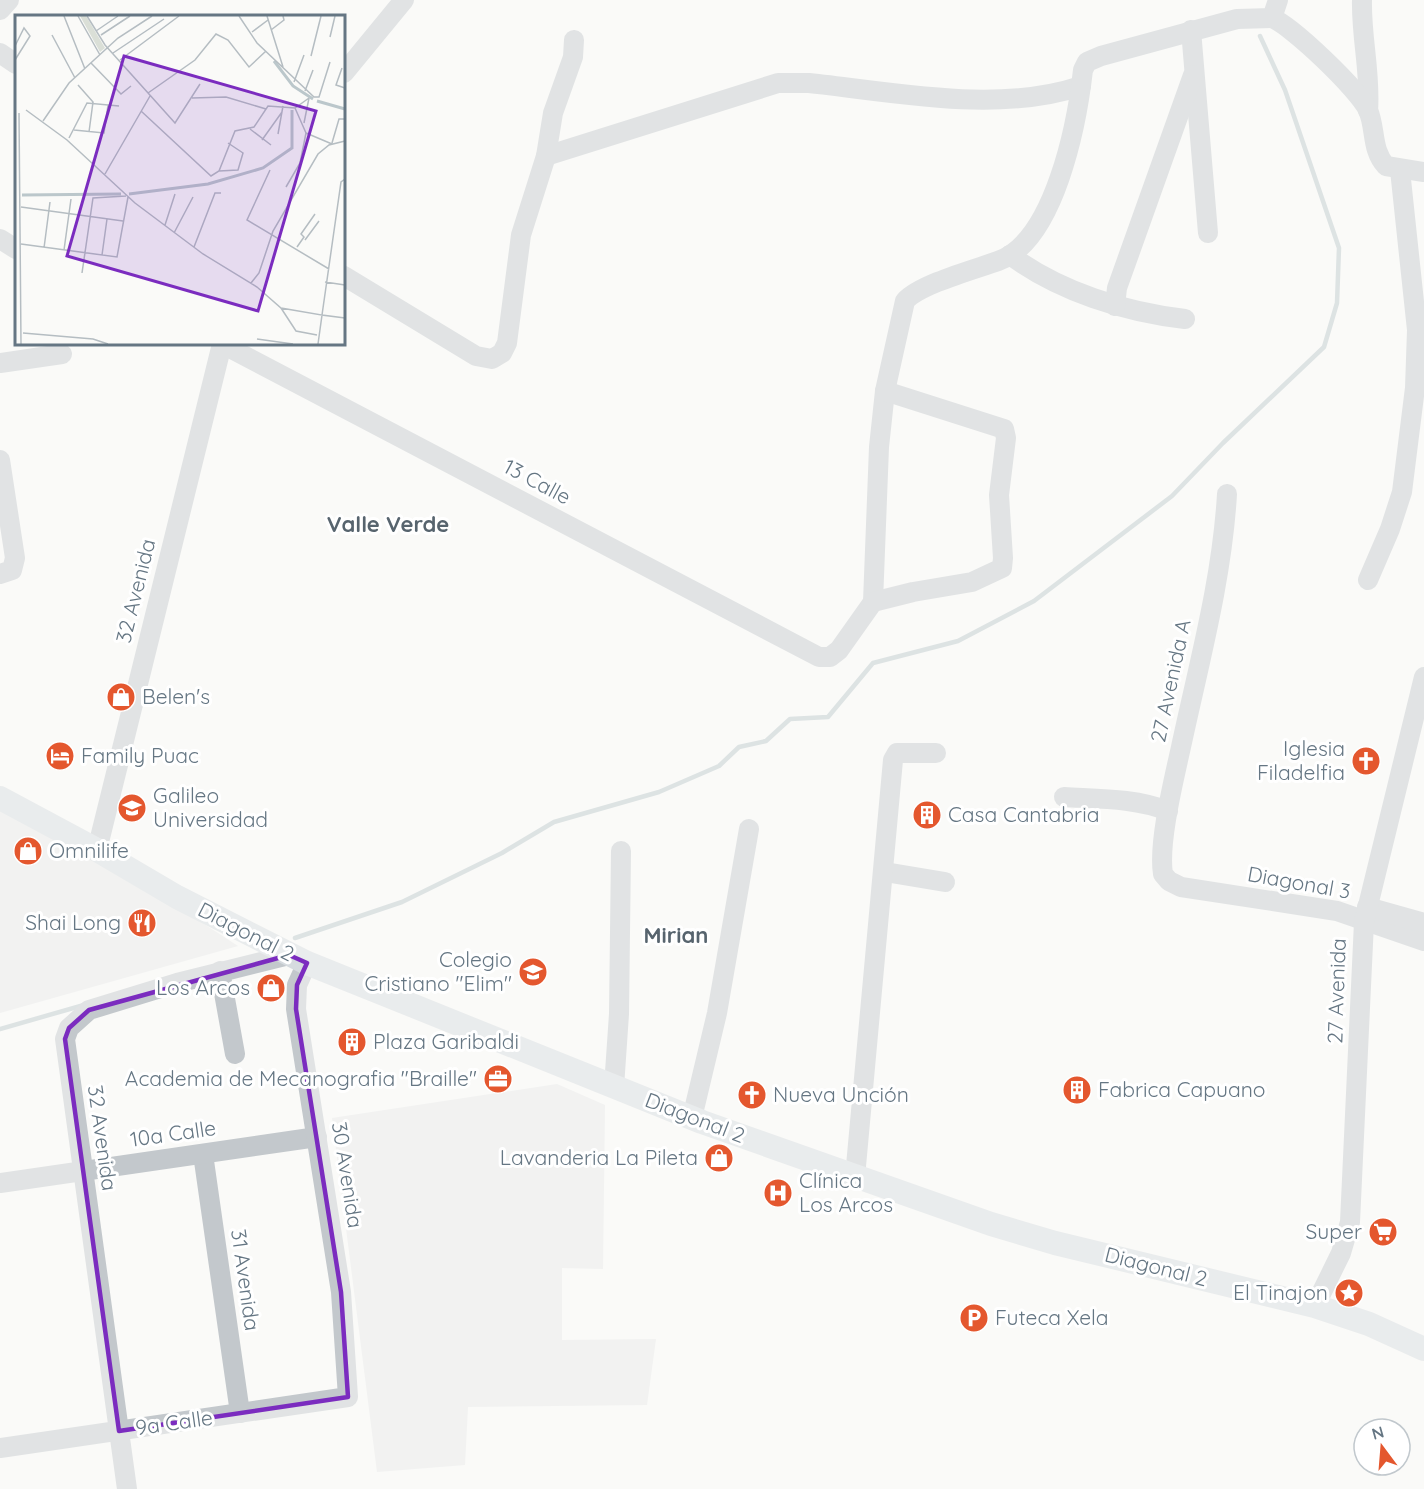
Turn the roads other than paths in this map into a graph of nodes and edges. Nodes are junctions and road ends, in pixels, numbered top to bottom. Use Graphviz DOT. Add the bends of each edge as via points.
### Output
graph roads {
  1 [pos="9,0"];
  2 [pos="404,0"];
  3 [pos="1362,0"];
  4 [pos="1275,9"];
  5 [pos="0,10"];
  6 [pos="1191,30"];
  7 [pos="574,40"];
  8 [pos="0,53"];
  9 [pos="15,62"];
  10 [pos="345,72"];
  11 [pos="1193,75"];
  12 [pos="1081,86"];
  13 [pos="1368,111"];
  14 [pos="546,156"];
  15 [pos="1400,170"];
  16 [pos="1424,172"];
  17 [pos="1208,233"];
  18 [pos="0,239"];
  19 [pos="15,248"];
  20 [pos="1010,255"];
  21 [pos="345,277"];
  22 [pos="1115,306"];
  23 [pos="1185,320"];
  24 [pos="222,345"];
  25 [pos="224,345"];
  26 [pos="62,354"];
  27 [pos="0,363"];
  28 [pos="885,391"];
  29 [pos="0,460"];
  30 [pos="1227,494"];
  31 [pos="0,574"];
  32 [pos="1368,580"];
  33 [pos="873,602"];
  34 [pos="1424,677"];
  35 [pos="936,753"];
  36 [pos="1064,797"];
  37 [pos="0,798"];
  38 [pos="1168,811"];
  39 [pos="749,829"];
  40 [pos="97,850"];
  41 [pos="621,851"];
  42 [pos="885,872"];
  43 [pos="1166,878"];
  44 [pos="945,882"];
  45 [pos="1366,915"];
  46 [pos="1424,923"];
  47 [pos="1424,941"];
  48 [pos="298,959"];
  49 [pos="220,971"];
  50 [pos="235,1054"];
  51 [pos="614,1087"];
  52 [pos="692,1118"];
  53 [pos="317,1137"];
  54 [pos="203,1154"];
  55 [pos="83,1172"];
  56 [pos="855,1177"];
  57 [pos="0,1183"];
  58 [pos="1315,1306"];
  59 [pos="1424,1349"];
  60 [pos="348,1397"];
  61 [pos="240,1413"];
  62 [pos="119,1431"];
  63 [pos="0,1448"];
  64 [pos="127,1489"];
  1 -- 5 [label="street"];
  2 -- 10 [label="street"];
  3 -- 13 [label="street"];
  4 -- 6 [label="street"];
  4 -- 13 [label="street" via="1358,94"];
  6 -- 11 [label="street"];
  6 -- 12 [label="street" via="1093,58 1083,70"];
  7 -- 14 [label="street" via="575,51 553,113"];
  8 -- 9 [label="street"];
  11 -- 17 [label="street"];
  11 -- 22 [label="street" via="1117,288"];
  12 -- 14 [label="street" via="1032,98 999,99 778,83"];
  12 -- 20 [label="street" via="1059,183 1036,226"];
  13 -- 15 [label="street" via="1381,161"];
  14 -- 21 [label="street" via="521,235 507,343 502,353 492,359 476,356"];
  15 -- 16 [label="street"];
  15 -- 32 [label="street" via="1417,330 1415,388 1402,492"];
  18 -- 19 [label="street"];
  20 -- 22 [label="street" via="1062,285"];
  20 -- 28 [label="street" via="907,299"];
  22 -- 23 [label="street"];
  24 -- 40 [label="street, 32 Avenida"];
  25 -- 33 [label="street, 13 Calle" via="824,658 839,651"];
  26 -- 27 [label="street"];
  28 -- 33 [label="street"];
  28 -- 33 [label="street" via="1004,429 999,495 1003,558 1002,568 972,582"];
  29 -- 31 [label="street" via="15,558 12,570"];
  30 -- 38 [label="street, 27 Avenida A" via="1215,589"];
  34 -- 45 [label="street, 27 Avenida"];
  35 -- 42 [label="street" via="896,755"];
  36 -- 38 [label="street" via="1115,800"];
  37 -- 40 [label="main road, Diagonal 2"];
  38 -- 43 [label="street, 27 Avenida A" via="1163,869"];
  39 -- 52 [label="street" via="717,1013"];
  40 -- 48 [label="main road, Diagonal 2" via="177,897"];
  41 -- 51 [label="street"];
  42 -- 44 [label="street"];
  42 -- 56 [label="street"];
  43 -- 45 [label="street, Diagonal 3" via="1181,887"];
  45 -- 46 [label="street, Diagonal 3"];
  45 -- 47 [label="street, Diagonal 3"];
  45 -- 58 [label="street, 27 Avenida" via="1350,1222 1341,1253"];
  48 -- 49 [label="street, 32 Avenida"];
  48 -- 51 [label="main road, Diagonal 2"];
  48 -- 53 [label="street, 30 Avenida" via="296,1009"];
  49 -- 50 [label="street"];
  49 -- 55 [label="street, 32 Avenida" via="89,1011 69,1028 64,1049"];
  51 -- 52 [label="main road, Diagonal 2"];
  52 -- 56 [label="main road, Diagonal 2"];
  53 -- 54 [label="street, 10a Calle"];
  53 -- 60 [label="street, 30 Avenida" via="341,1300"];
  54 -- 55 [label="street, 10a Calle"];
  54 -- 61 [label="street, 31 Avenida"];
  55 -- 57 [label="street, 10a Calle"];
  55 -- 62 [label="street, 32 Avenida"];
  56 -- 58 [label="main road, Diagonal 2" via="930,1205 1055,1243"];
  58 -- 59 [label="main road, Diagonal 2" via="1369,1324"];
  60 -- 61 [label="street, 9a Calle"];
  61 -- 62 [label="street, 9a Calle"];
  62 -- 63 [label="street, 9a Calle"];
  62 -- 64 [label="street, 32 Avenida"];
}
